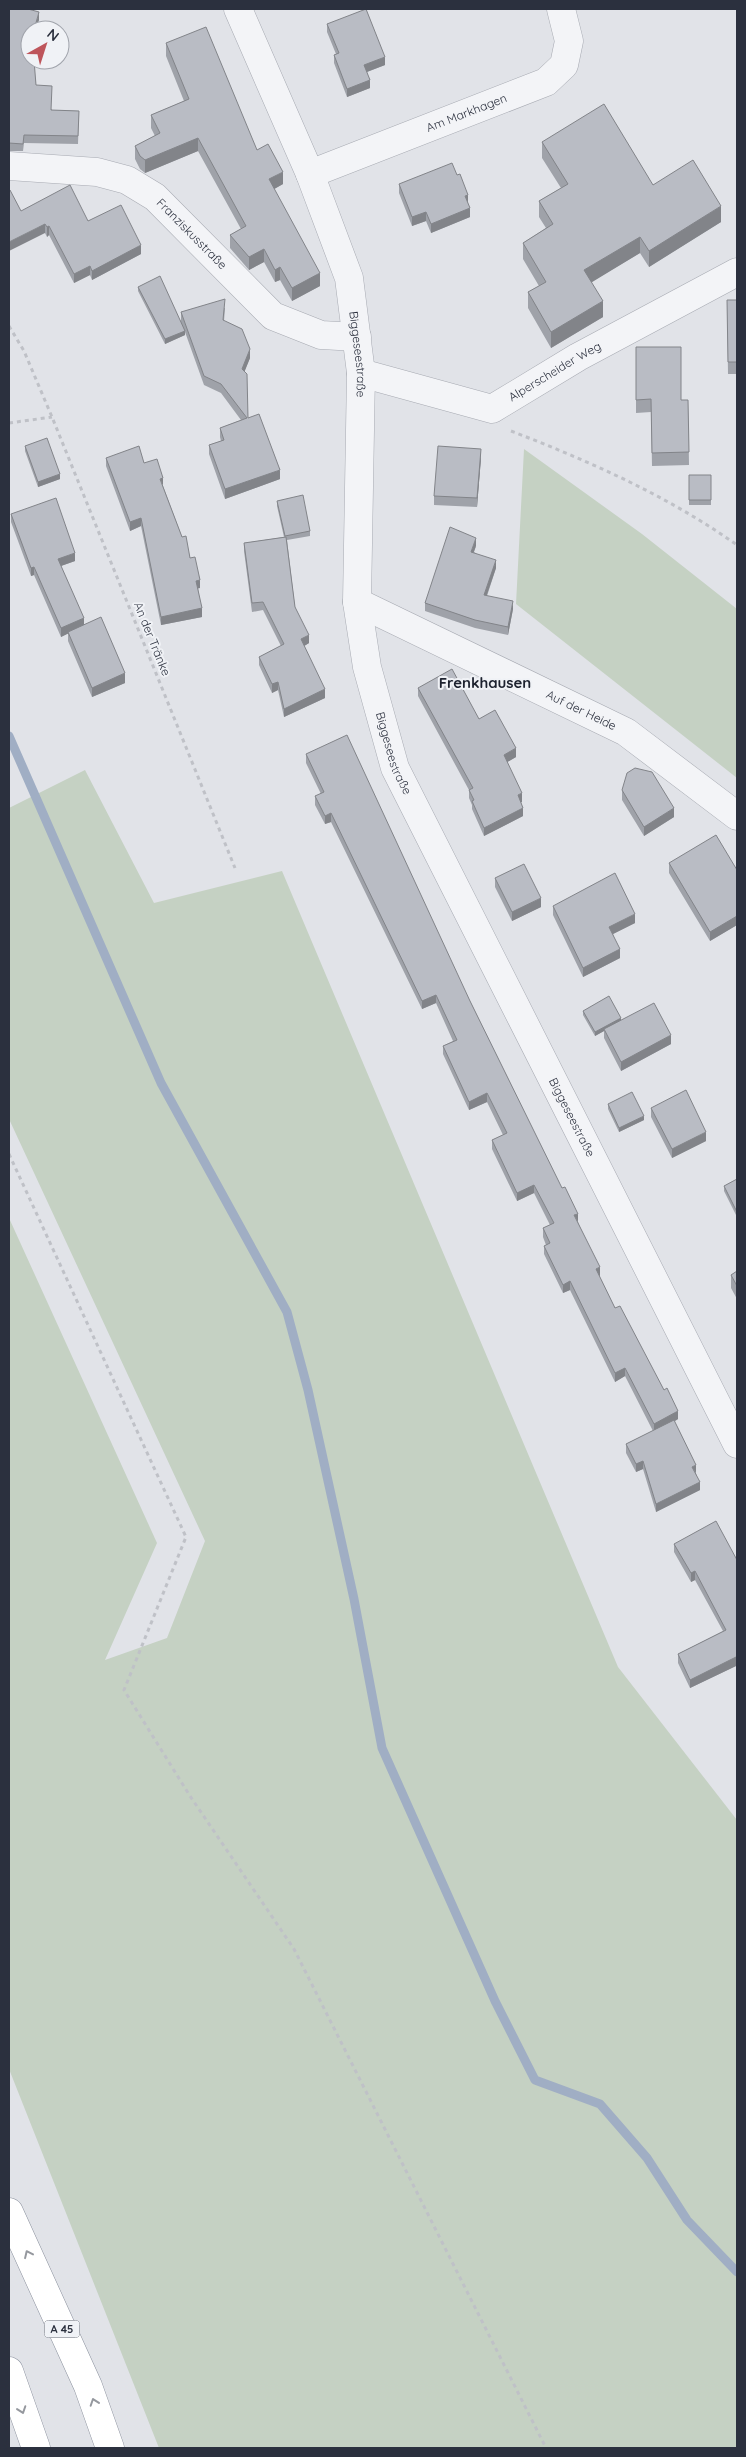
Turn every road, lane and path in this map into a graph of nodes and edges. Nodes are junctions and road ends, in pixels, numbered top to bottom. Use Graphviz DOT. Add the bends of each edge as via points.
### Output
graph roads {
  1 [pos="238,9"];
  2 [pos="561,9"];
  3 [pos="9,166"];
  4 [pos="310,174"];
  5 [pos="737,272"];
  6 [pos="9,326"];
  7 [pos="357,337"];
  8 [pos="361,373"];
  9 [pos="492,409"];
  10 [pos="52,417"];
  11 [pos="9,423"];
  12 [pos="737,545"];
  13 [pos="358,602"];
  14 [pos="737,816"];
  15 [pos="235,868"];
  16 [pos="9,1154"];
  17 [pos="737,1444"];
  18 [pos="9,2212"];
  19 [pos="9,2371"];
  20 [pos="36,2448"];
  21 [pos="110,2448"];
  22 [pos="546,2448"];
  1 -- 4 [label="street, Biggeseestraße"];
  2 -- 4 [label="street, Am Markhagen" via="569,41 564,65 546,82"];
  3 -- 7 [label="street, Franziskusstraße" via="97,172 128,180 155,197 273,316 321,335"];
  4 -- 7 [label="street, Biggeseestraße" via="349,278"];
  5 -- 9 [label="street, Alperscheider Weg" via="578,357"];
  6 -- 10 [label="path, An der Tränke" via="24,351"];
  7 -- 8 [label="street, Biggeseestraße"];
  8 -- 9 [label="street"];
  8 -- 13 [label="street, Biggeseestraße"];
  9 -- 12 [label="path" via="503,428 587,460 706,523"];
  10 -- 11 [label="path"];
  10 -- 15 [label="path, An der Tränke"];
  13 -- 14 [label="street, Auf der Heide" via="626,732"];
  13 -- 17 [label="street, Biggeseestraße" via="367,667 395,768"];
  16 -- 22 [label="path" via="186,1537 124,1690 190,1796 294,1949"];
  21 -- 18 [label="highway, A 45, one-way" via="88,2386"];
  19 -- 20 [label="highway, one-way"];
}
